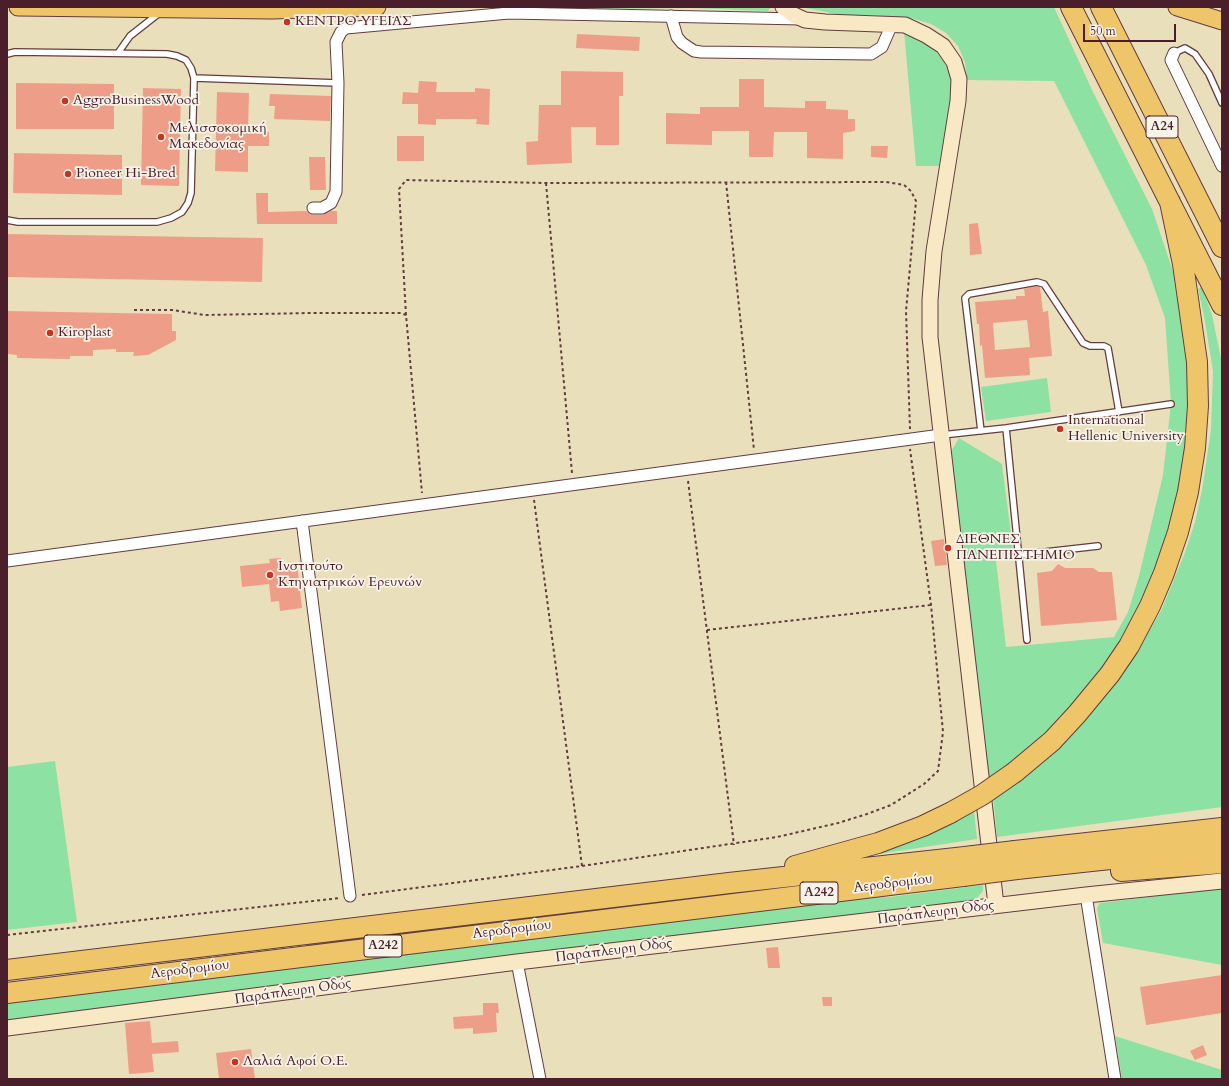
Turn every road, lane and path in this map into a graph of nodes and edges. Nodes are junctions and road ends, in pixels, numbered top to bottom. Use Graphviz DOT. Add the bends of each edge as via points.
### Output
graph roads {
  1 [pos="18,7"];
  2 [pos="377,7"];
  3 [pos="783,7"];
  4 [pos="790,7"];
  5 [pos="1071,7"];
  6 [pos="1101,7"];
  7 [pos="1185,8"];
  8 [pos="163,10"];
  9 [pos="671,16"];
  10 [pos="805,20"];
  11 [pos="1222,21"];
  12 [pos="892,24"];
  13 [pos="118,53"];
  14 [pos="1174,53"];
  15 [pos="7,54"];
  16 [pos="194,78"];
  17 [pos="338,83"];
  18 [pos="1222,103"];
  19 [pos="1222,166"];
  20 [pos="726,182"];
  21 [pos="546,183"];
  22 [pos="1170,202"];
  23 [pos="313,208"];
  24 [pos="7,220"];
  25 [pos="1222,247"];
  26 [pos="1222,305"];
  27 [pos="134,310"];
  28 [pos="406,315"];
  29 [pos="1172,404"];
  30 [pos="1119,412"];
  31 [pos="1006,428"];
  32 [pos="981,431"];
  33 [pos="941,435"];
  34 [pos="910,439"];
  35 [pos="755,460"];
  36 [pos="687,470"];
  37 [pos="573,484"];
  38 [pos="532,489"];
  39 [pos="423,505"];
  40 [pos="302,521"];
  41 [pos="1098,546"];
  42 [pos="1018,555"];
  43 [pos="7,561"];
  44 [pos="931,605"];
  45 [pos="707,630"];
  46 [pos="1027,640"];
  47 [pos="1222,828"];
  48 [pos="734,845"];
  49 [pos="1222,847"];
  50 [pos="1016,860"];
  51 [pos="1222,863"];
  52 [pos="582,866"];
  53 [pos="964,867"];
  54 [pos="1222,881"];
  55 [pos="729,883"];
  56 [pos="1086,895"];
  57 [pos="350,896"];
  58 [pos="996,905"];
  59 [pos="7,935"];
  60 [pos="517,962"];
  61 [pos="7,970"];
  62 [pos="7,993"];
  63 [pos="7,1028"];
  64 [pos="540,1079"];
  65 [pos="1115,1079"];
  1 -- 8 [label="main road"];
  2 -- 8 [label="main road" via="329,10"];
  3 -- 10 [label="street"];
  4 -- 10 [label="street"];
  5 -- 22 [label="highway, Α24"];
  6 -- 25 [label="highway, Α24"];
  7 -- 11 [label="main road"];
  8 -- 13 [label="lane" via="130,36"];
  9 -- 10 [label="street"];
  9 -- 12 [label="street" via="682,43 694,51 701,52 871,54 882,48"];
  9 -- 17 [label="street" via="509,13 353,27 341,32 336,42"];
  10 -- 12 [label="street"];
  12 -- 33 [label="street" via="905,25 926,34 943,46 954,62 958,79 958,101 934,251 930,300 930,337"];
  13 -- 15 [label="lane"];
  13 -- 16 [label="lane" via="177,56 186,60"];
  14 -- 18 [label="lane" via="1184,48 1195,54 1209,74"];
  14 -- 19 [label="street" via="1170,60"];
  16 -- 17 [label="lane"];
  16 -- 24 [label="lane" via="191,193 182,212 157,222"];
  17 -- 23 [label="street" via="336,192 331,203 322,208"];
  20 -- 21 [label="path"];
  20 -- 34 [label="path" via="886,182 904,185 912,191 916,201 906,311"];
  20 -- 35 [label="path"];
  21 -- 28 [label="path" via="406,180 399,189"];
  21 -- 37 [label="path"];
  22 -- 26 [label="highway, Α24"];
  22 -- 55 [label="highway, bridge" via="1183,264 1197,369 1195,448 1178,532 1164,574 1129,646 1110,674 1052,741 982,795 923,826 878,843"];
  27 -- 28 [label="path" via="172,310 205,315"];
  28 -- 39 [label="path"];
  29 -- 30 [label="lane"];
  30 -- 31 [label="lane"];
  30 -- 32 [label="lane" via="1108,348 1083,343 1044,284 1037,282 968,294 965,298"];
  31 -- 32 [label="lane"];
  31 -- 42 [label="lane"];
  32 -- 33 [label="lane"];
  33 -- 34 [label="street"];
  33 -- 58 [label="street"];
  34 -- 35 [label="street"];
  34 -- 44 [label="path"];
  35 -- 36 [label="street"];
  36 -- 37 [label="street"];
  36 -- 45 [label="path"];
  37 -- 38 [label="street"];
  38 -- 39 [label="street"];
  38 -- 52 [label="path"];
  39 -- 40 [label="street"];
  40 -- 43 [label="street"];
  40 -- 57 [label="street"];
  41 -- 42 [label="lane"];
  42 -- 46 [label="lane"];
  44 -- 45 [label="path"];
  44 -- 48 [label="path" via="944,732 938,771 924,784 891,805 867,814"];
  45 -- 48 [label="path"];
  47 -- 50 [label="highway"];
  48 -- 52 [label="path"];
  49 -- 50 [label="highway"];
  50 -- 51 [label="highway" via="1078,872 1148,870"];
  50 -- 53 [label="highway, Αεροδρομίου / Α242, bridge"];
  52 -- 57 [label="path"];
  53 -- 55 [label="highway"];
  53 -- 62 [label="highway, Αεροδρομίου / Α242"];
  54 -- 56 [label="street, Παράπλευρη Οδός"];
  55 -- 61 [label="highway, Αεροδρομίου / Α242"];
  56 -- 58 [label="street, Παράπλευρη Οδός"];
  56 -- 65 [label="street"];
  57 -- 59 [label="path"];
  58 -- 60 [label="street, Παράπλευρη Οδός"];
  60 -- 63 [label="street, Παράπλευρη Οδός"];
  60 -- 64 [label="street"];
}
